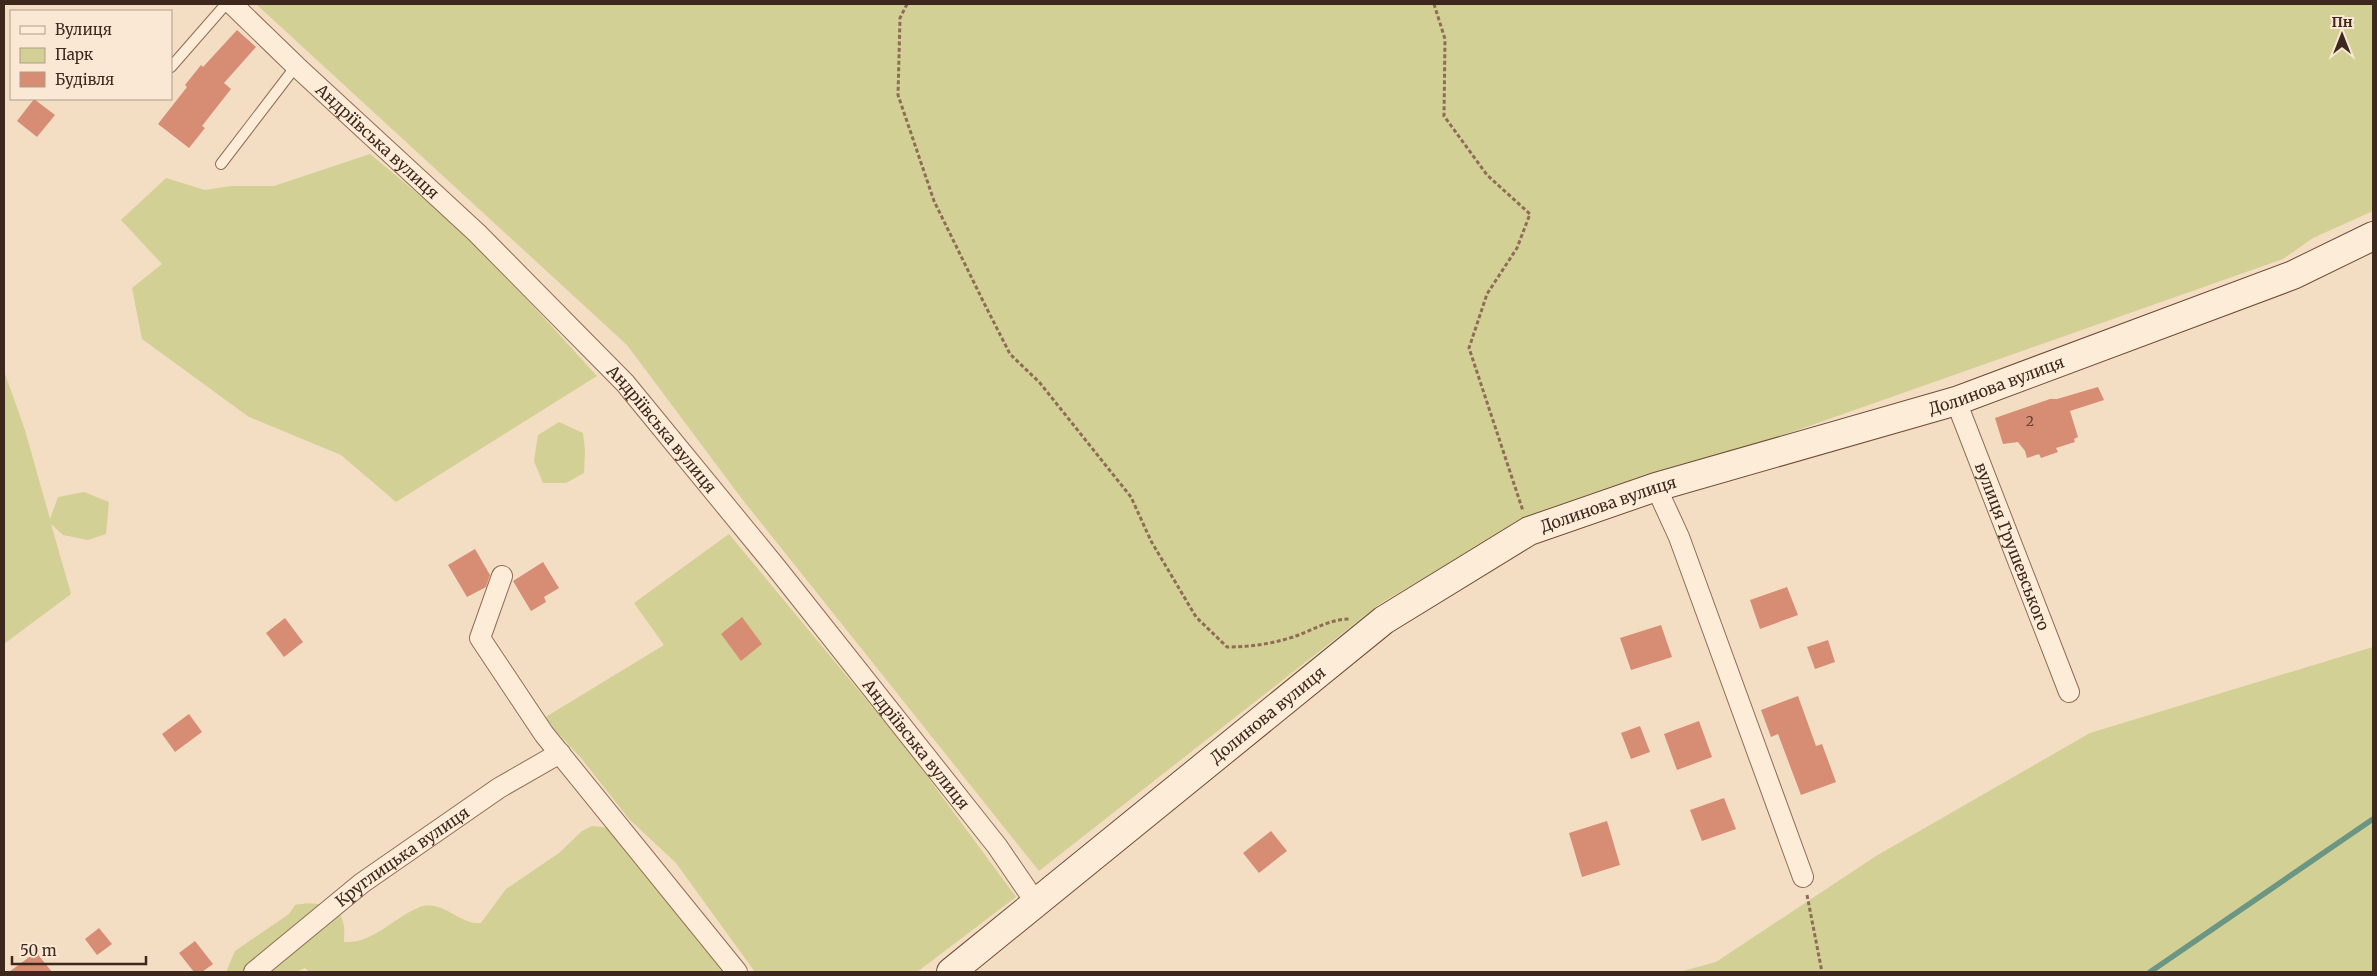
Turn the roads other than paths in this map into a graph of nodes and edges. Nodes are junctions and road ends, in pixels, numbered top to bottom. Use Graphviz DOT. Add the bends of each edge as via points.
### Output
graph roads {
  1 [pos="226,4"];
  2 [pos="232,4"];
  3 [pos="172,66"];
  4 [pos="296,66"];
  5 [pos="222,164"];
  6 [pos="2373,236"];
  7 [pos="1956,401"];
  8 [pos="1656,487"];
  9 [pos="502,576"];
  10 [pos="2069,692"];
  11 [pos="560,754"];
  12 [pos="1803,877"];
  13 [pos="1036,903"];
  14 [pos="254,972"];
  15 [pos="737,972"];
  16 [pos="951,972"];
  1 -- 3 [label="lane"];
  2 -- 4 [label="street, Андріївська вулиця"];
  4 -- 5 [label="lane"];
  4 -- 13 [label="street, Андріївська вулиця" via="477,233 624,383 775,566 991,838"];
  6 -- 7 [label="street, Долинова вулиця" via="2293,275"];
  7 -- 8 [label="street, Долинова вулиця"];
  7 -- 10 [label="street, вулиця Грушевського"];
  8 -- 12 [label="street" via="1679,537"];
  8 -- 13 [label="street, Долинова вулиця" via="1529,531 1384,620"];
  9 -- 11 [label="street" via="480,638"];
  11 -- 14 [label="street, Круглицька вулиця" via="500,788 362,884"];
  11 -- 15 [label="street"];
  13 -- 16 [label="street, Долинова вулиця"];
}
